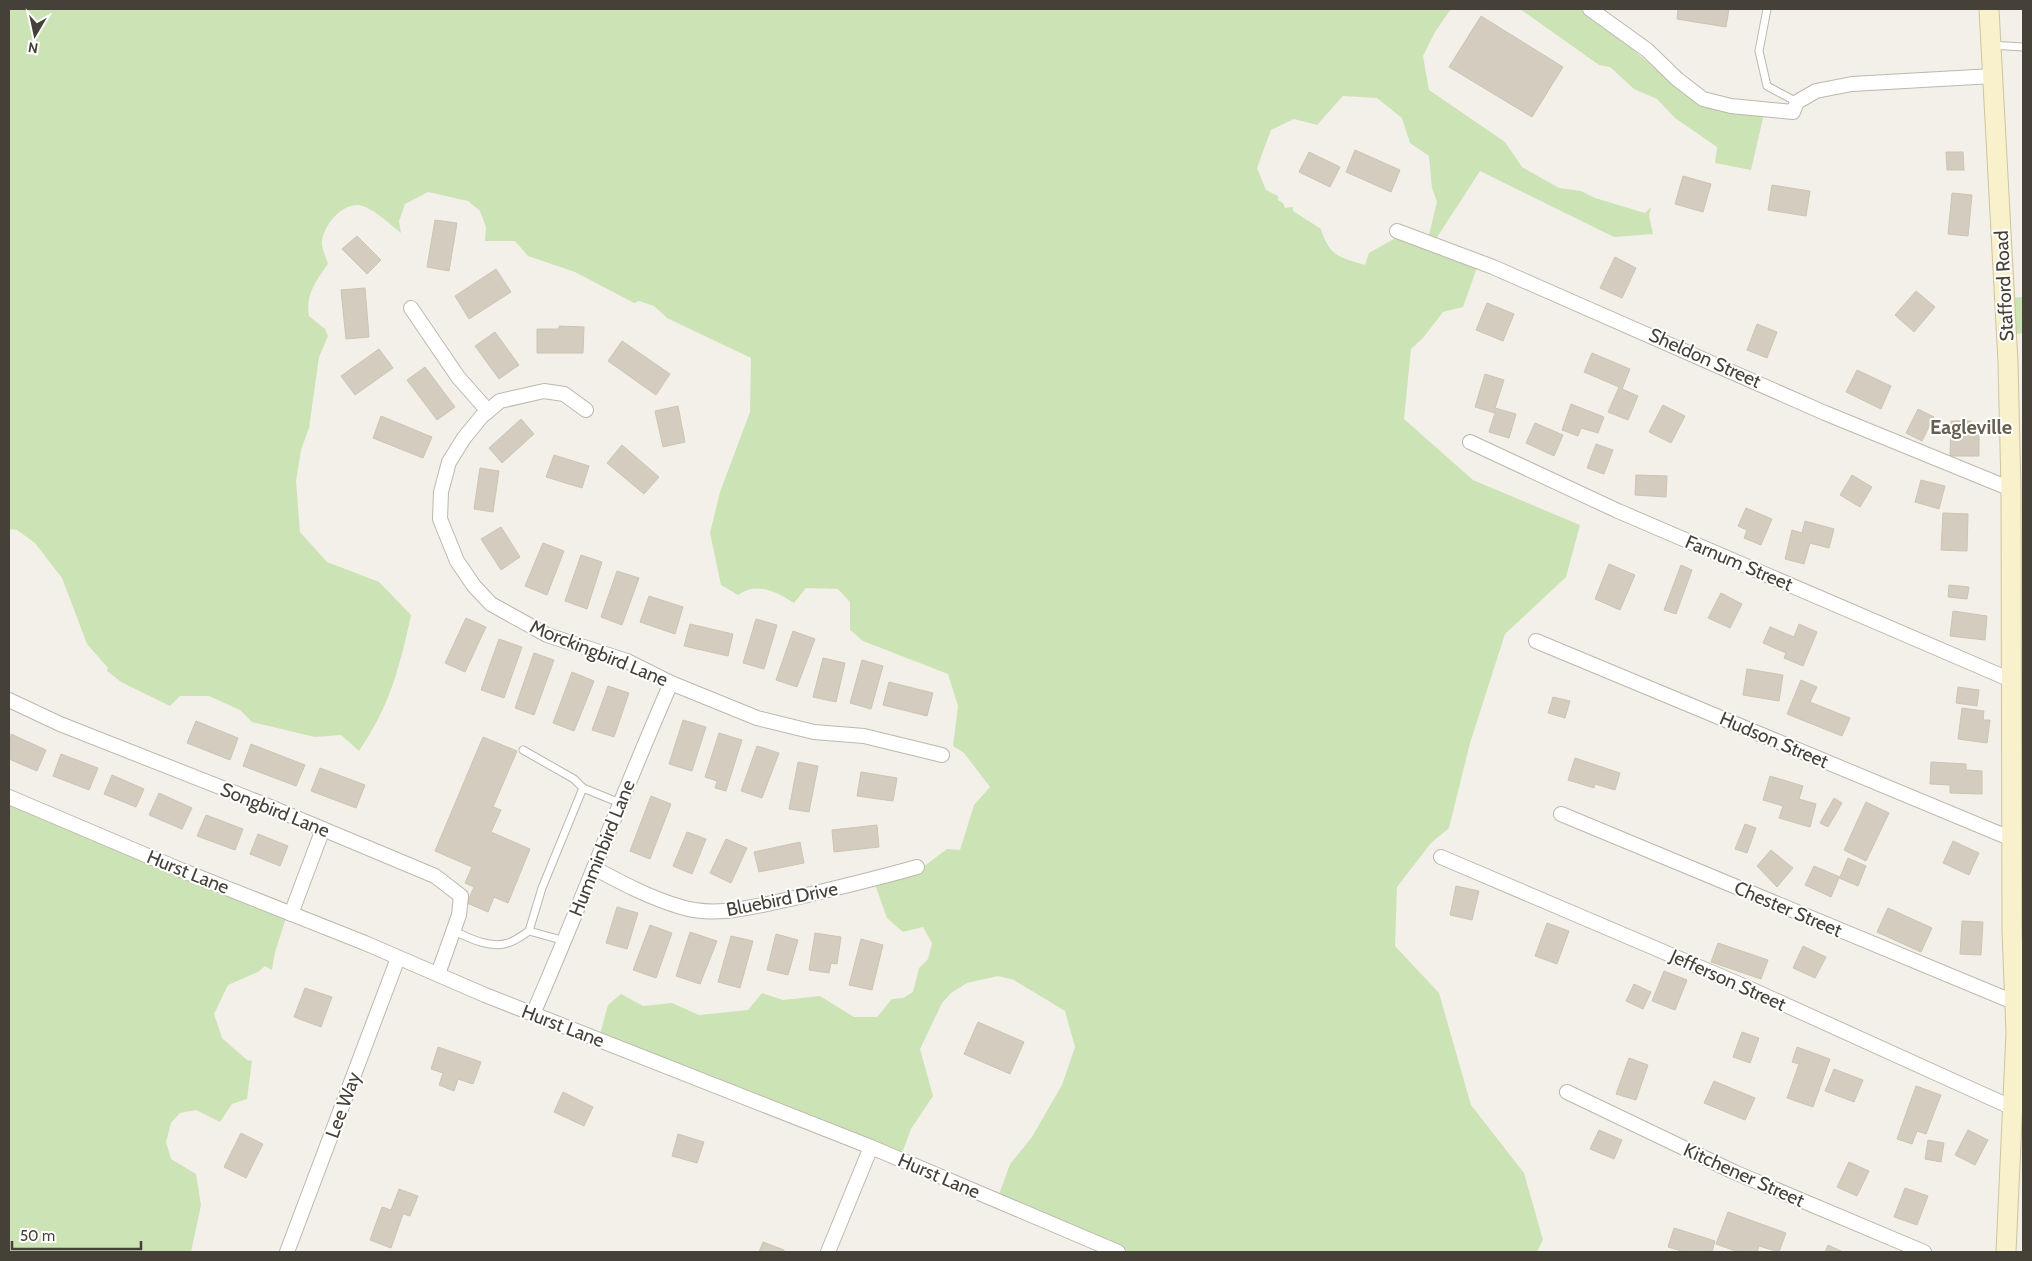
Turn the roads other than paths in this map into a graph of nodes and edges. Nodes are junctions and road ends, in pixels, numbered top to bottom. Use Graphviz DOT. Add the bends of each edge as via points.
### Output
graph roads {
  1 [pos="1590,9"];
  2 [pos="1767,9"];
  3 [pos="1989,9"];
  4 [pos="1991,45"];
  5 [pos="2023,46"];
  6 [pos="1993,76"];
  7 [pos="1797,102"];
  8 [pos="1397,231"];
  9 [pos="410,308"];
  10 [pos="586,410"];
  11 [pos="488,411"];
  12 [pos="1470,442"];
  13 [pos="2011,489"];
  14 [pos="1536,641"];
  15 [pos="2011,680"];
  16 [pos="671,682"];
  17 [pos="9,700"];
  18 [pos="523,750"];
  19 [pos="942,754"];
  20 [pos="584,788"];
  21 [pos="9,797"];
  22 [pos="620,802"];
  23 [pos="1561,814"];
  24 [pos="323,829"];
  25 [pos="2012,839"];
  26 [pos="1441,856"];
  27 [pos="917,867"];
  28 [pos="594,868"];
  29 [pos="291,914"];
  30 [pos="454,931"];
  31 [pos="529,931"];
  32 [pos="565,941"];
  33 [pos="398,958"];
  34 [pos="438,974"];
  35 [pos="2020,1003"];
  36 [pos="533,1014"];
  37 [pos="1566,1092"];
  38 [pos="2013,1108"];
  39 [pos="872,1147"];
  40 [pos="287,1252"];
  41 [pos="828,1252"];
  42 [pos="1118,1252"];
  43 [pos="1924,1252"];
  44 [pos="2006,1252"];
  1 -- 7 [label="street" via="1647,50 1703,99 1731,106 1793,112"];
  2 -- 7 [label="lane" via="1759,51 1767,86"];
  3 -- 4 [label="main road, Stafford Road"];
  4 -- 5 [label="lane"];
  4 -- 6 [label="main road, Stafford Road"];
  6 -- 7 [label="street" via="1852,84 1816,91"];
  6 -- 13 [label="main road, Stafford Road" via="2008,362"];
  8 -- 13 [label="street, Sheldon Street" via="1493,267"];
  9 -- 11 [label="street" via="458,377"];
  10 -- 11 [label="street, Morckingbird Lane" via="564,394 544,391 500,401"];
  11 -- 16 [label="street, Morckingbird Lane" via="464,438 449,462 442,492 440,519 457,561 474,586 492,604 547,635 627,661"];
  12 -- 15 [label="street, Farnum Street" via="1618,511"];
  13 -- 15 [label="main road, Stafford Road"];
  14 -- 25 [label="street, Hudson Street"];
  15 -- 25 [label="main road, Stafford Road"];
  16 -- 19 [label="street, Morckingbird Lane" via="757,718 814,732 864,736"];
  16 -- 22 [label="street, Humminbird Lane"];
  17 -- 24 [label="street, Songbird Lane" via="60,724"];
  18 -- 20 [label="lane"];
  20 -- 22 [label="lane"];
  20 -- 31 [label="lane" via="542,888"];
  21 -- 29 [label="street, Hurst Lane"];
  22 -- 28 [label="street, Humminbird Lane"];
  23 -- 35 [label="street, Chester Street"];
  24 -- 29 [label="street"];
  24 -- 30 [label="street, Songbird Lane" via="435,876 460,896"];
  25 -- 35 [label="main road, Stafford Road"];
  26 -- 38 [label="street, Jefferson Street" via="1746,987"];
  27 -- 28 [label="street, Bluebird Drive" via="756,906 715,911 682,908 637,891"];
  28 -- 32 [label="street, Humminbird Lane"];
  29 -- 33 [label="street, Hurst Lane"];
  30 -- 31 [label="lane" via="478,942 507,944"];
  30 -- 34 [label="street, Songbird Lane"];
  31 -- 32 [label="lane"];
  32 -- 36 [label="street, Humminbird Lane"];
  33 -- 34 [label="street, Hurst Lane"];
  33 -- 40 [label="street, Lee Way"];
  34 -- 36 [label="street, Hurst Lane"];
  35 -- 38 [label="main road, Stafford Road"];
  36 -- 39 [label="street, Hurst Lane"];
  37 -- 43 [label="street, Kitchener Street" via="1734,1172"];
  38 -- 44 [label="main road, Stafford Road" via="2015,1135"];
  39 -- 41 [label="street"];
  39 -- 42 [label="street, Hurst Lane"];
}
